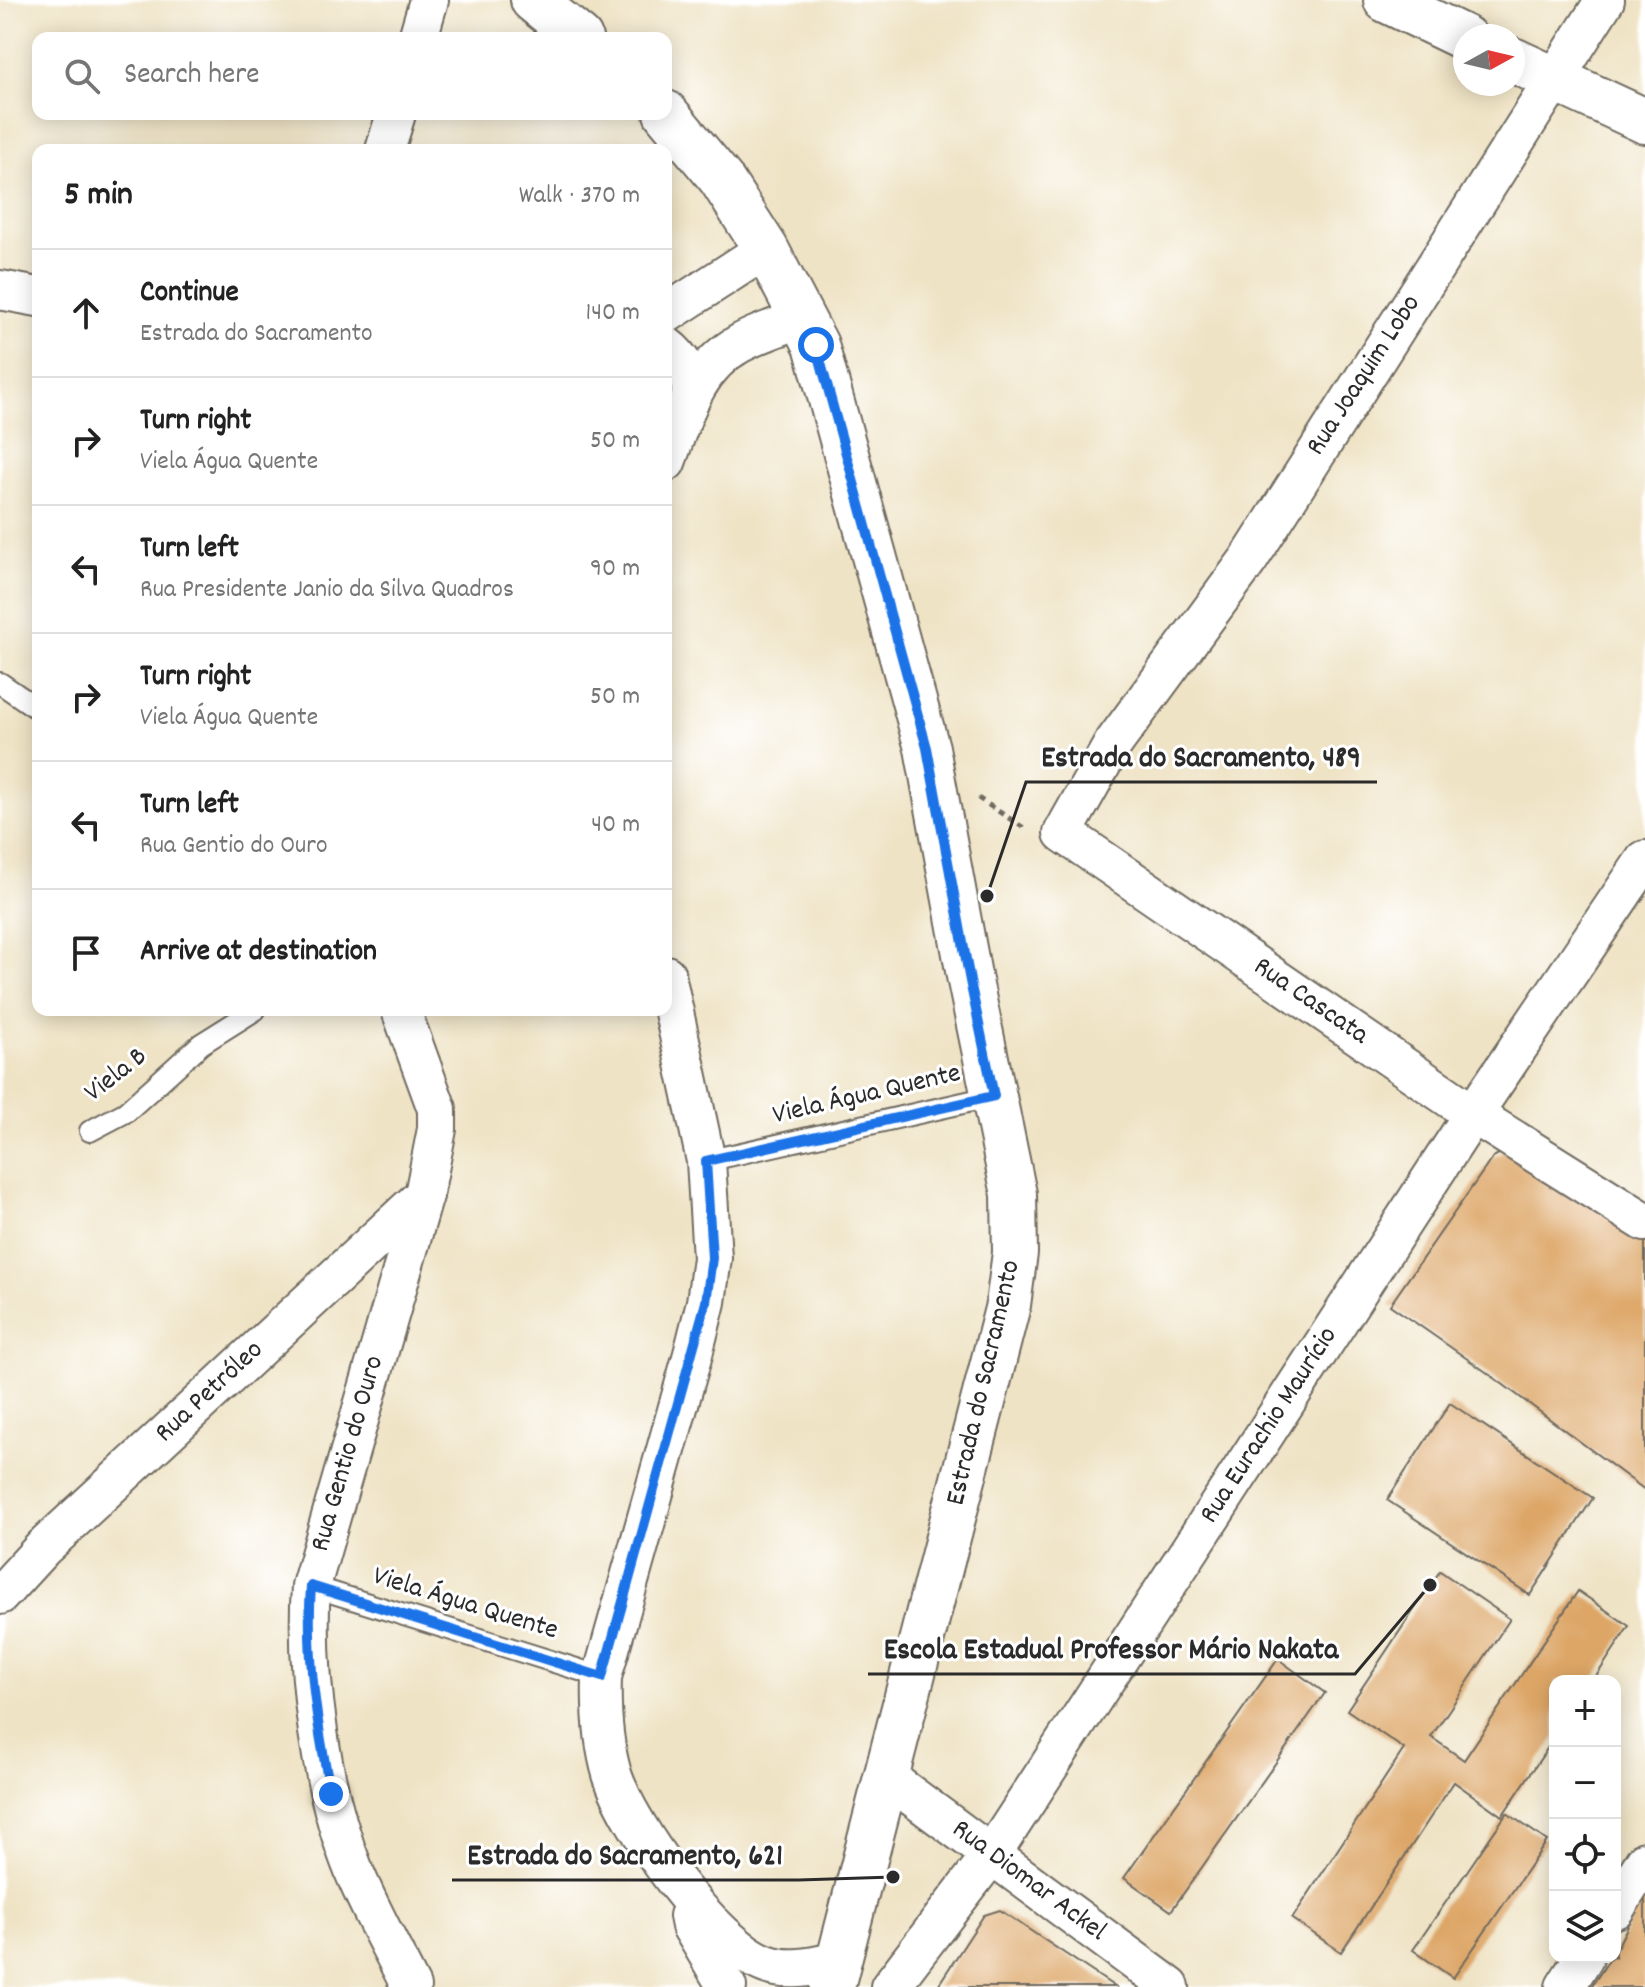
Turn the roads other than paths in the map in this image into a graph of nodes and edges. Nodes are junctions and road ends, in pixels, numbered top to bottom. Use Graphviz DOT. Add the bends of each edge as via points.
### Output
graph roads {
  1 [pos="429,0"];
  2 [pos="533,0"];
  3 [pos="1386,0"];
  4 [pos="1605,0"];
  5 [pos="420,32"];
  6 [pos="573,32"];
  7 [pos="1453,32"];
  8 [pos="1525,66"];
  9 [pos="1554,80"];
  10 [pos="394,120"];
  11 [pos="672,120"];
  12 [pos="1645,121"];
  13 [pos="387,144"];
  14 [pos="766,249"];
  15 [pos="0,290"];
  16 [pos="32,296"];
  17 [pos="672,310"];
  18 [pos="802,318"];
  19 [pos="672,353"];
  20 [pos="691,394"];
  21 [pos="672,446"];
  22 [pos="0,683"];
  23 [pos="32,705"];
  24 [pos="1063,833"];
  25 [pos="1645,860"];
  26 [pos="672,1003"];
  27 [pos="245,1016"];
  28 [pos="403,1016"];
  29 [pos="994,1096"];
  30 [pos="1473,1114"];
  31 [pos="90,1131"];
  32 [pos="706,1161"];
  33 [pos="424,1195"];
  34 [pos="1645,1222"];
  35 [pos="311,1586"];
  36 [pos="0,1595"];
  37 [pos="602,1677"];
  38 [pos="885,1776"];
  39 [pos="992,1854"];
  40 [pos="1645,1861"];
  41 [pos="685,1894"];
  42 [pos="1621,1899"];
  43 [pos="1580,1963"];
  44 [pos="835,1974"];
  45 [pos="411,1987"];
  46 [pos="727,1987"];
  47 [pos="890,1987"];
  48 [pos="1170,1987"];
  49 [pos="1565,1987"];
  1 -- 5 [label="street"];
  2 -- 6 [label="street"];
  3 -- 7 [label="street"];
  4 -- 9 [label="street, Rua Joaquim Lobo"];
  8 -- 9 [label="street"];
  9 -- 12 [label="street"];
  9 -- 24 [label="street, Rua Joaquim Lobo" via="1249,559 1113,744"];
  10 -- 13 [label="street"];
  11 -- 14 [label="street, Estrada do Sacramento" via="721,179"];
  14 -- 17 [label="street"];
  14 -- 18 [label="street, Estrada do Sacramento"];
  15 -- 16 [label="street"];
  18 -- 20 [label="street" via="739,344 703,374"];
  18 -- 29 [label="street, Estrada do Sacramento" via="816,345 927,748"];
  19 -- 20 [label="street" via="692,382"];
  20 -- 21 [label="street"];
  22 -- 23 [label="lane"];
  24 -- 30 [label="street, Rua Cascata"];
  25 -- 30 [label="street, Rua Eurachio Maurício"];
  26 -- 32 [label="street"];
  27 -- 31 [label="lane, Viela B" via="201,1044 126,1112"];
  28 -- 33 [label="street, Rua Gentio do Ouro" via="437,1109"];
  29 -- 32 [label="lane, Viela Água Quente"];
  29 -- 38 [label="street, Estrada do Sacramento" via="1014,1194 1015,1253 1008,1305"];
  30 -- 34 [label="street, Rua Cascata"];
  30 -- 39 [label="street, Rua Eurachio Maurício"];
  32 -- 37 [label="street" via="712,1258 706,1302"];
  33 -- 35 [label="street, Rua Gentio do Ouro"];
  33 -- 36 [label="street, Rua Petróleo" via="43,1548"];
  35 -- 37 [label="lane, Viela Água Quente"];
  35 -- 45 [label="street, Rua Gentio do Ouro" via="308,1627 315,1712 331,1794 353,1870"];
  37 -- 41 [label="street" via="612,1774 631,1816"];
  38 -- 39 [label="street, Rua Diomar Ackel"];
  38 -- 44 [label="street, Estrada do Sacramento"];
  39 -- 47 [label="street, Rua Eurachio Maurício"];
  39 -- 48 [label="street, Rua Diomar Ackel"];
  40 -- 42 [label="street"];
  41 -- 44 [label="street" via="739,1951 767,1965"];
  41 -- 46 [label="street" via="691,1926"];
  43 -- 49 [label="street"];
}
